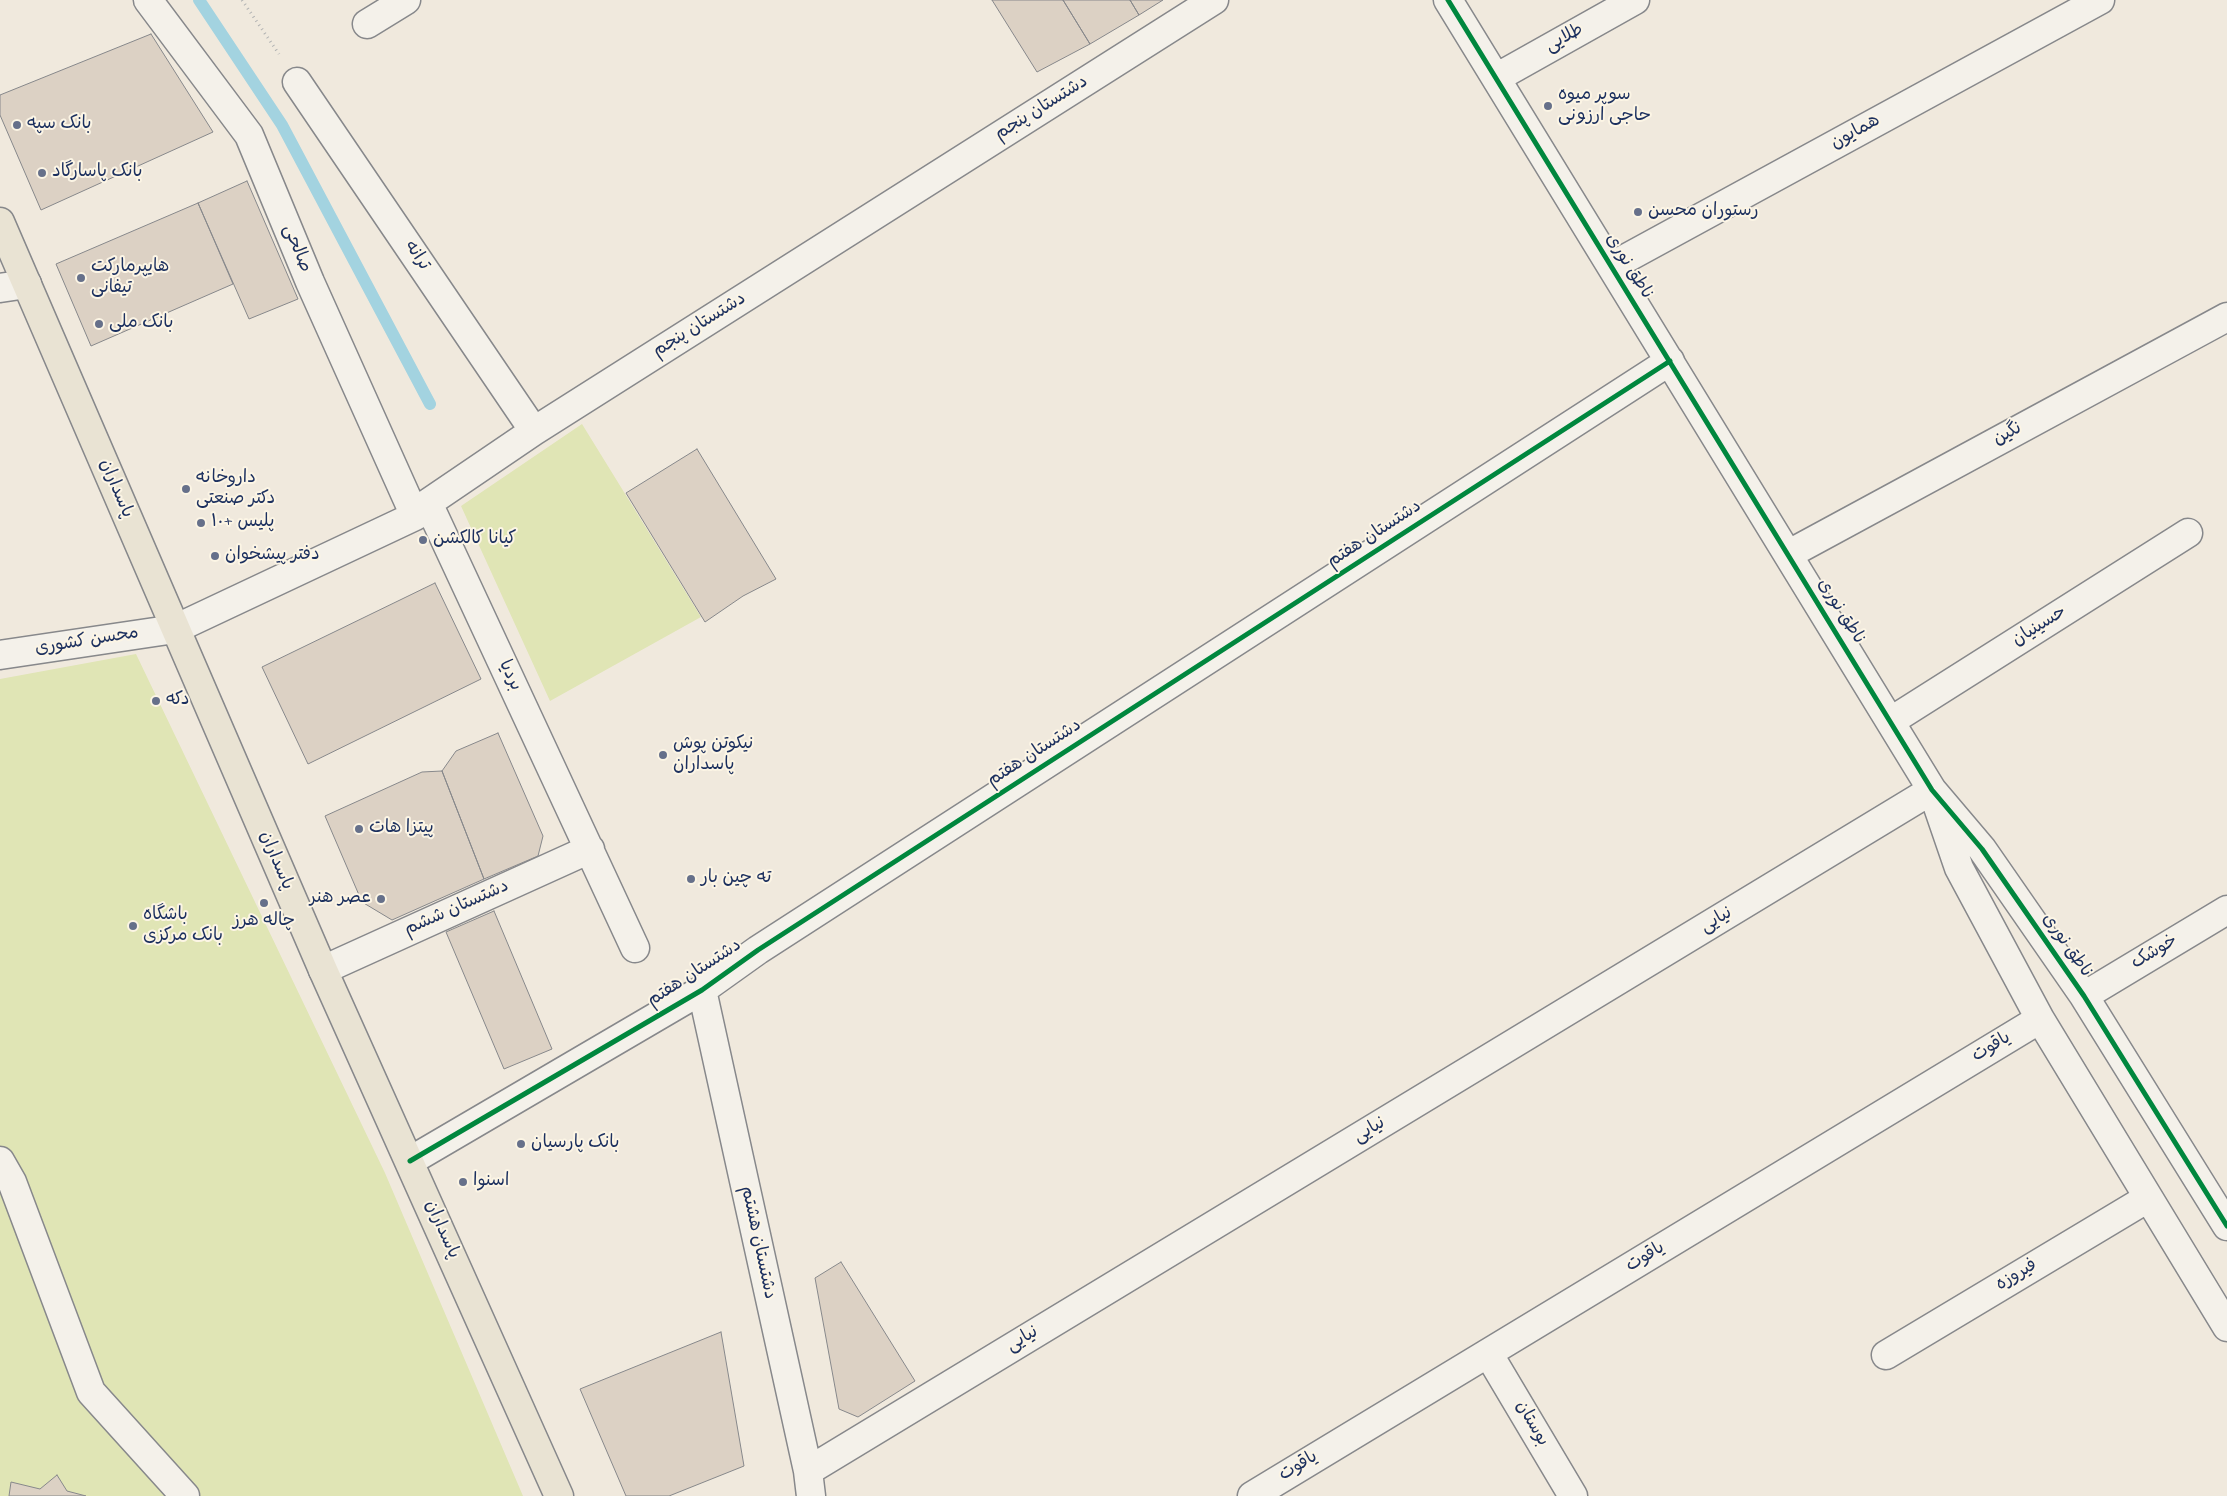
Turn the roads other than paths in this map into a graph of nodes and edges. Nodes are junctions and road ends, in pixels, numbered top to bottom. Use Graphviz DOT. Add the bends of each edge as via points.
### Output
graph roads {
  1 [pos="148,0"];
  2 [pos="406,0"];
  3 [pos="1214,0"];
  4 [pos="1448,0"];
  5 [pos="1634,0"];
  6 [pos="2100,0"];
  7 [pos="367,24"];
  8 [pos="1496,78"];
  9 [pos="297,82"];
  10 [pos="0,222"];
  11 [pos="1612,266"];
  12 [pos="27,284"];
  13 [pos="0,288"];
  14 [pos="2227,317"];
  15 [pos="1670,361"];
  16 [pos="534,431"];
  17 [pos="421,510"];
  18 [pos="2188,533"];
  19 [pos="1789,554"];
  20 [pos="175,629"];
  21 [pos="0,655"];
  22 [pos="1891,721"];
  23 [pos="1932,790"];
  24 [pos="590,849"];
  25 [pos="2227,910"];
  26 [pos="635,948"];
  27 [pos="323,970"];
  28 [pos="702,990"];
  29 [pos="2084,996"];
  30 [pos="2040,1019"];
  31 [pos="0,1161"];
  32 [pos="410,1161"];
  33 [pos="2148,1198"];
  34 [pos="2227,1226"];
  35 [pos="2227,1327"];
  36 [pos="1488,1352"];
  37 [pos="1886,1354"];
  38 [pos="809,1483"];
  39 [pos="186,1496"];
  40 [pos="559,1496"];
  41 [pos="1252,1496"];
  42 [pos="1573,1496"];
  1 -- 17 [label="street, صالحی" via="249,135 310,282"];
  2 -- 7 [label="street"];
  3 -- 16 [label="street, دشتستان پنجم"];
  4 -- 8 [label="street, ناطق نوری"];
  5 -- 8 [label="street, طلایی"];
  6 -- 11 [label="street, همایون"];
  8 -- 11 [label="street, ناطق نوری"];
  9 -- 16 [label="street, ترانه"];
  10 -- 12 [label="main road, پاسداران"];
  11 -- 15 [label="street, ناطق نوری"];
  12 -- 13 [label="street"];
  12 -- 20 [label="main road, پاسداران"];
  14 -- 19 [label="street, نگین"];
  15 -- 19 [label="street, ناطق نوری"];
  15 -- 28 [label="street, دشتستان هفتم" via="766,944"];
  16 -- 17 [label="street, دشتستان پنجم"];
  17 -- 20 [label="street, دشتستان پنجم"];
  17 -- 24 [label="street, بردیا"];
  18 -- 22 [label="street, حسینیان"];
  19 -- 22 [label="street, ناطق نوری"];
  20 -- 21 [label="street, محسن کشوری"];
  20 -- 27 [label="main road, پاسداران"];
  22 -- 23 [label="street, ناطق نوری"];
  23 -- 29 [label="street, ناطق نوری" via="1982,849"];
  23 -- 30 [label="street, ناطق نوری" via="1959,868"];
  23 -- 38 [label="street, نیایی"];
  24 -- 26 [label="street, بردیا"];
  24 -- 27 [label="street, دشتستان ششم"];
  25 -- 29 [label="street, خوشک"];
  27 -- 32 [label="main road, پاسداران"];
  28 -- 32 [label="street, دشتستان هفتم"];
  28 -- 38 [label="street, دشتستان هشتم"];
  29 -- 34 [label="street, ناطق نوری"];
  30 -- 33 [label="street, ناطق نوری"];
  30 -- 36 [label="street, یاقوت"];
  31 -- 39 [label="street" via="12,1182 91,1392"];
  32 -- 40 [label="main road, پاسداران"];
  33 -- 35 [label="street, ناطق نوری"];
  33 -- 37 [label="street, فیروزه"];
  36 -- 41 [label="street, یاقوت"];
  36 -- 42 [label="street, بوستان"];
}
